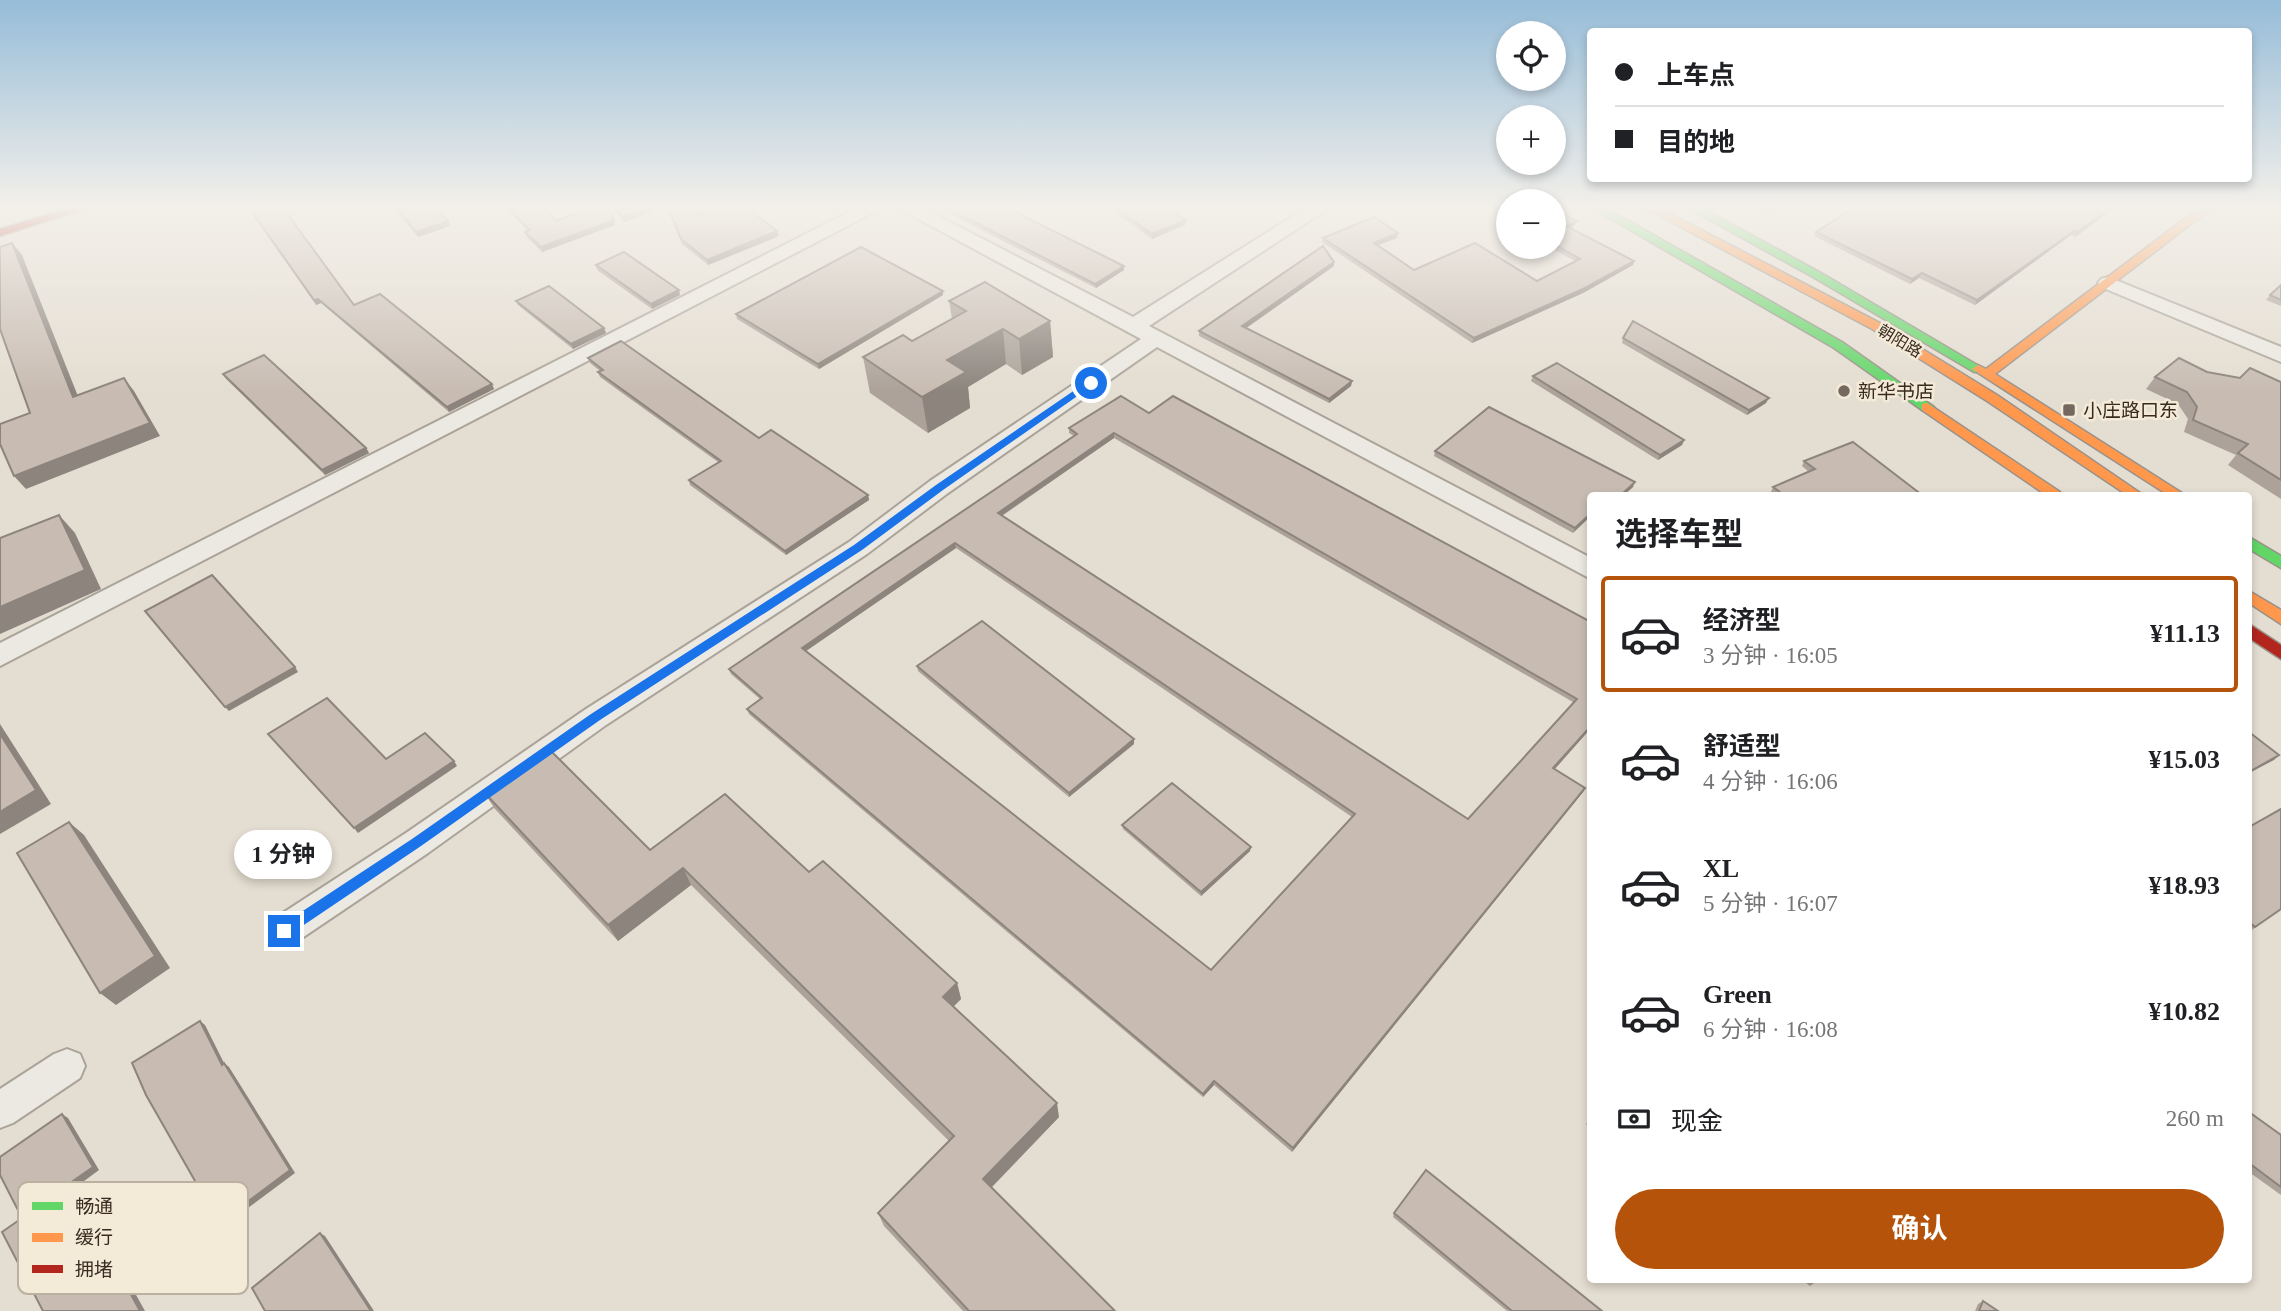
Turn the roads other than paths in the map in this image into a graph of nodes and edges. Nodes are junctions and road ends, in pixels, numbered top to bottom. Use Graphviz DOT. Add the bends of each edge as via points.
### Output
graph roads {
  1 [pos="754,269"];
  2 [pos="1024,269"];
  3 [pos="1234,269"];
  4 [pos="1708,269"];
  5 [pos="1741,269"];
  6 [pos="1767,269"];
  7 [pos="1806,269"];
  8 [pos="2126,269"];
  9 [pos="2108,283"];
  10 [pos="1894,317"];
  11 [pos="1876,326"];
  12 [pos="1145,332"];
  13 [pos="1859,334"];
  14 [pos="1838,345"];
  15 [pos="2281,355"];
  16 [pos="1989,373"];
  17 [pos="1940,385"];
  18 [pos="2051,492"];
  19 [pos="2132,492"];
  20 [pos="2173,492"];
  21 [pos="2252,544"];
  22 [pos="2281,563"];
  23 [pos="1587,568"];
  24 [pos="2252,598"];
  25 [pos="2281,618"];
  26 [pos="2252,632"];
  27 [pos="2281,653"];
  28 [pos="0,655"];
  29 [pos="284,931"];
  30 [pos="67,1066"];
  31 [pos="0,1110"];
  1 -- 28 [label="street"];
  2 -- 12 [label="street"];
  3 -- 12 [label="street"];
  4 -- 14 [label="main road, 朝阳路"];
  5 -- 13 [label="main road, 朝阳路"];
  6 -- 11 [label="main road, 朝阳路"];
  7 -- 10 [label="main road, 朝阳路"];
  8 -- 9 [label="main road"];
  9 -- 15 [label="street"];
  9 -- 16 [label="main road"];
  10 -- 11 [label="main road"];
  10 -- 16 [label="main road, 朝阳路"];
  11 -- 13 [label="main road"];
  11 -- 19 [label="main road, 朝阳路"];
  12 -- 23 [label="street"];
  12 -- 29 [label="street" via="858,548 596,717"];
  13 -- 14 [label="main road"];
  13 -- 17 [label="main road, 朝阳路"];
  14 -- 18 [label="main road, 朝阳路"];
  16 -- 20 [label="main road, 朝阳路"];
  21 -- 22 [label="main road"];
  24 -- 25 [label="main road"];
  26 -- 27 [label="main road"];
  30 -- 31 [label="street"];
}
